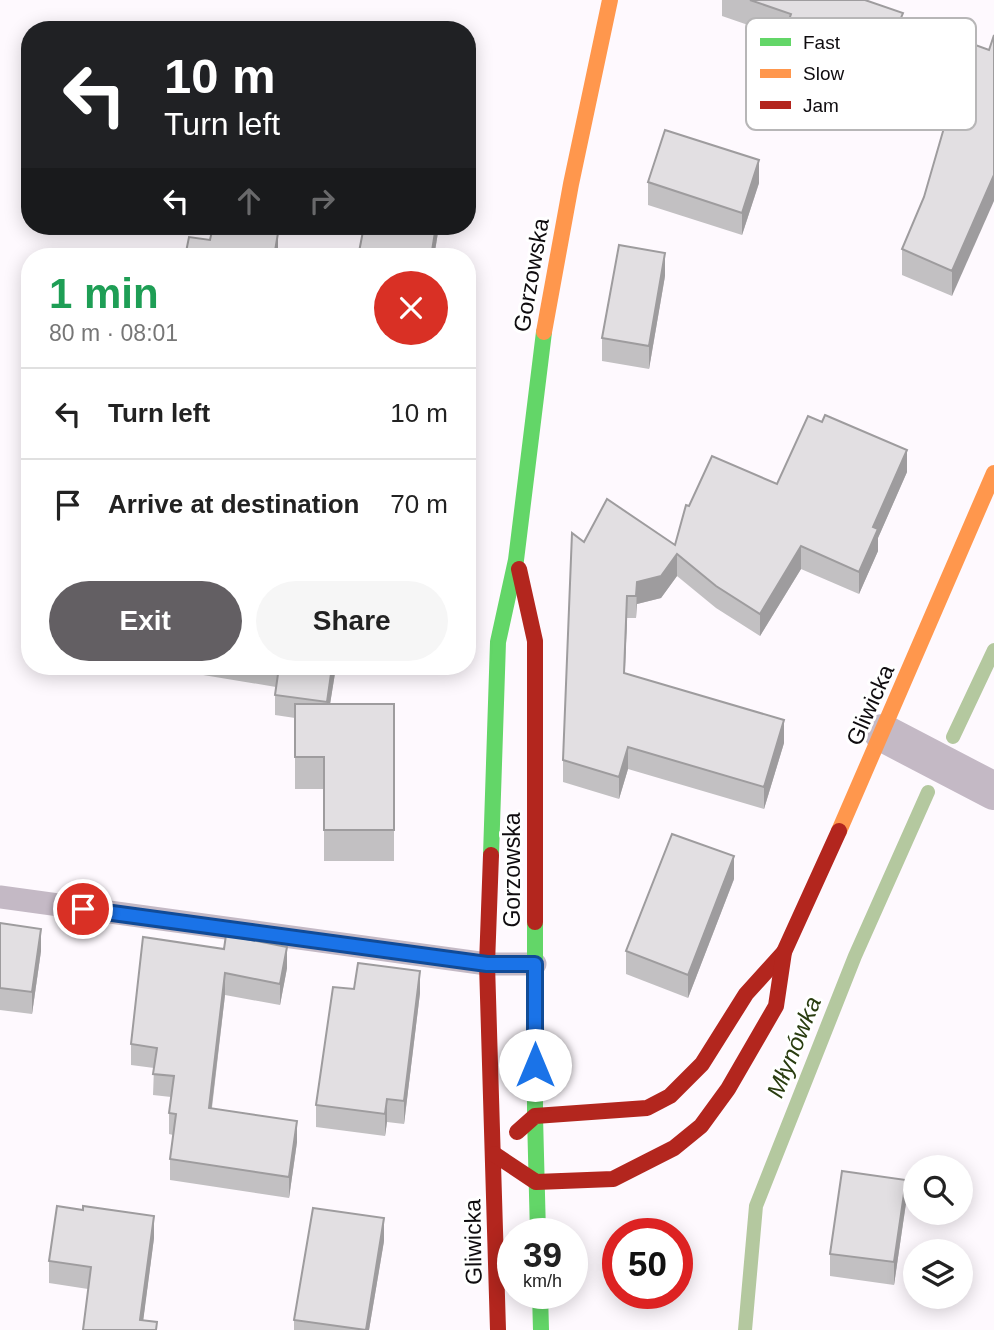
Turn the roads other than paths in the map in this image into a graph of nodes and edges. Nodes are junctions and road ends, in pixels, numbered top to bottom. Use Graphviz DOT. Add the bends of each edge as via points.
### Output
graph roads {
  1 [pos="610,0"];
  2 [pos="994,473"];
  3 [pos="516,560"];
  4 [pos="883,733"];
  5 [pos="994,791"];
  6 [pos="0,897"];
  7 [pos="784,952"];
  8 [pos="487,964"];
  9 [pos="535,964"];
  10 [pos="535,1115"];
  11 [pos="494,1154"];
  12 [pos="536,1182"];
  13 [pos="537,1218"];
  14 [pos="540,1309"];
  15 [pos="498,1330"];
  16 [pos="541,1330"];
  1 -- 3 [label="main road, Gorzowska" via="570,184 542,345"];
  2 -- 4 [label="main road, Gliwicka"];
  3 -- 8 [label="main road, Gorzowska" via="498,642"];
  3 -- 9 [label="main road, Gorzowska" via="536,641"];
  4 -- 5 [label="street"];
  4 -- 7 [label="main road, Gliwicka"];
  6 -- 8 [label="lane"];
  7 -- 10 [label="main road, Gliwicka" via="746,994 702,1065 670,1096 647,1108"];
  7 -- 12 [label="main road, Gliwicka" via="776,1006 701,1126 674,1148 613,1179"];
  8 -- 9 [label="lane"];
  8 -- 11 [label="main road, Gorzowska"];
  9 -- 10 [label="main road, Gorzowska"];
  10 -- 11 [label="main road"];
  10 -- 12 [label="main road, Gorzowska"];
  11 -- 12 [label="main road"];
  11 -- 15 [label="main road, Gliwicka"];
  12 -- 13 [label="main road"];
  14 -- 16 [label="main road"];
}
